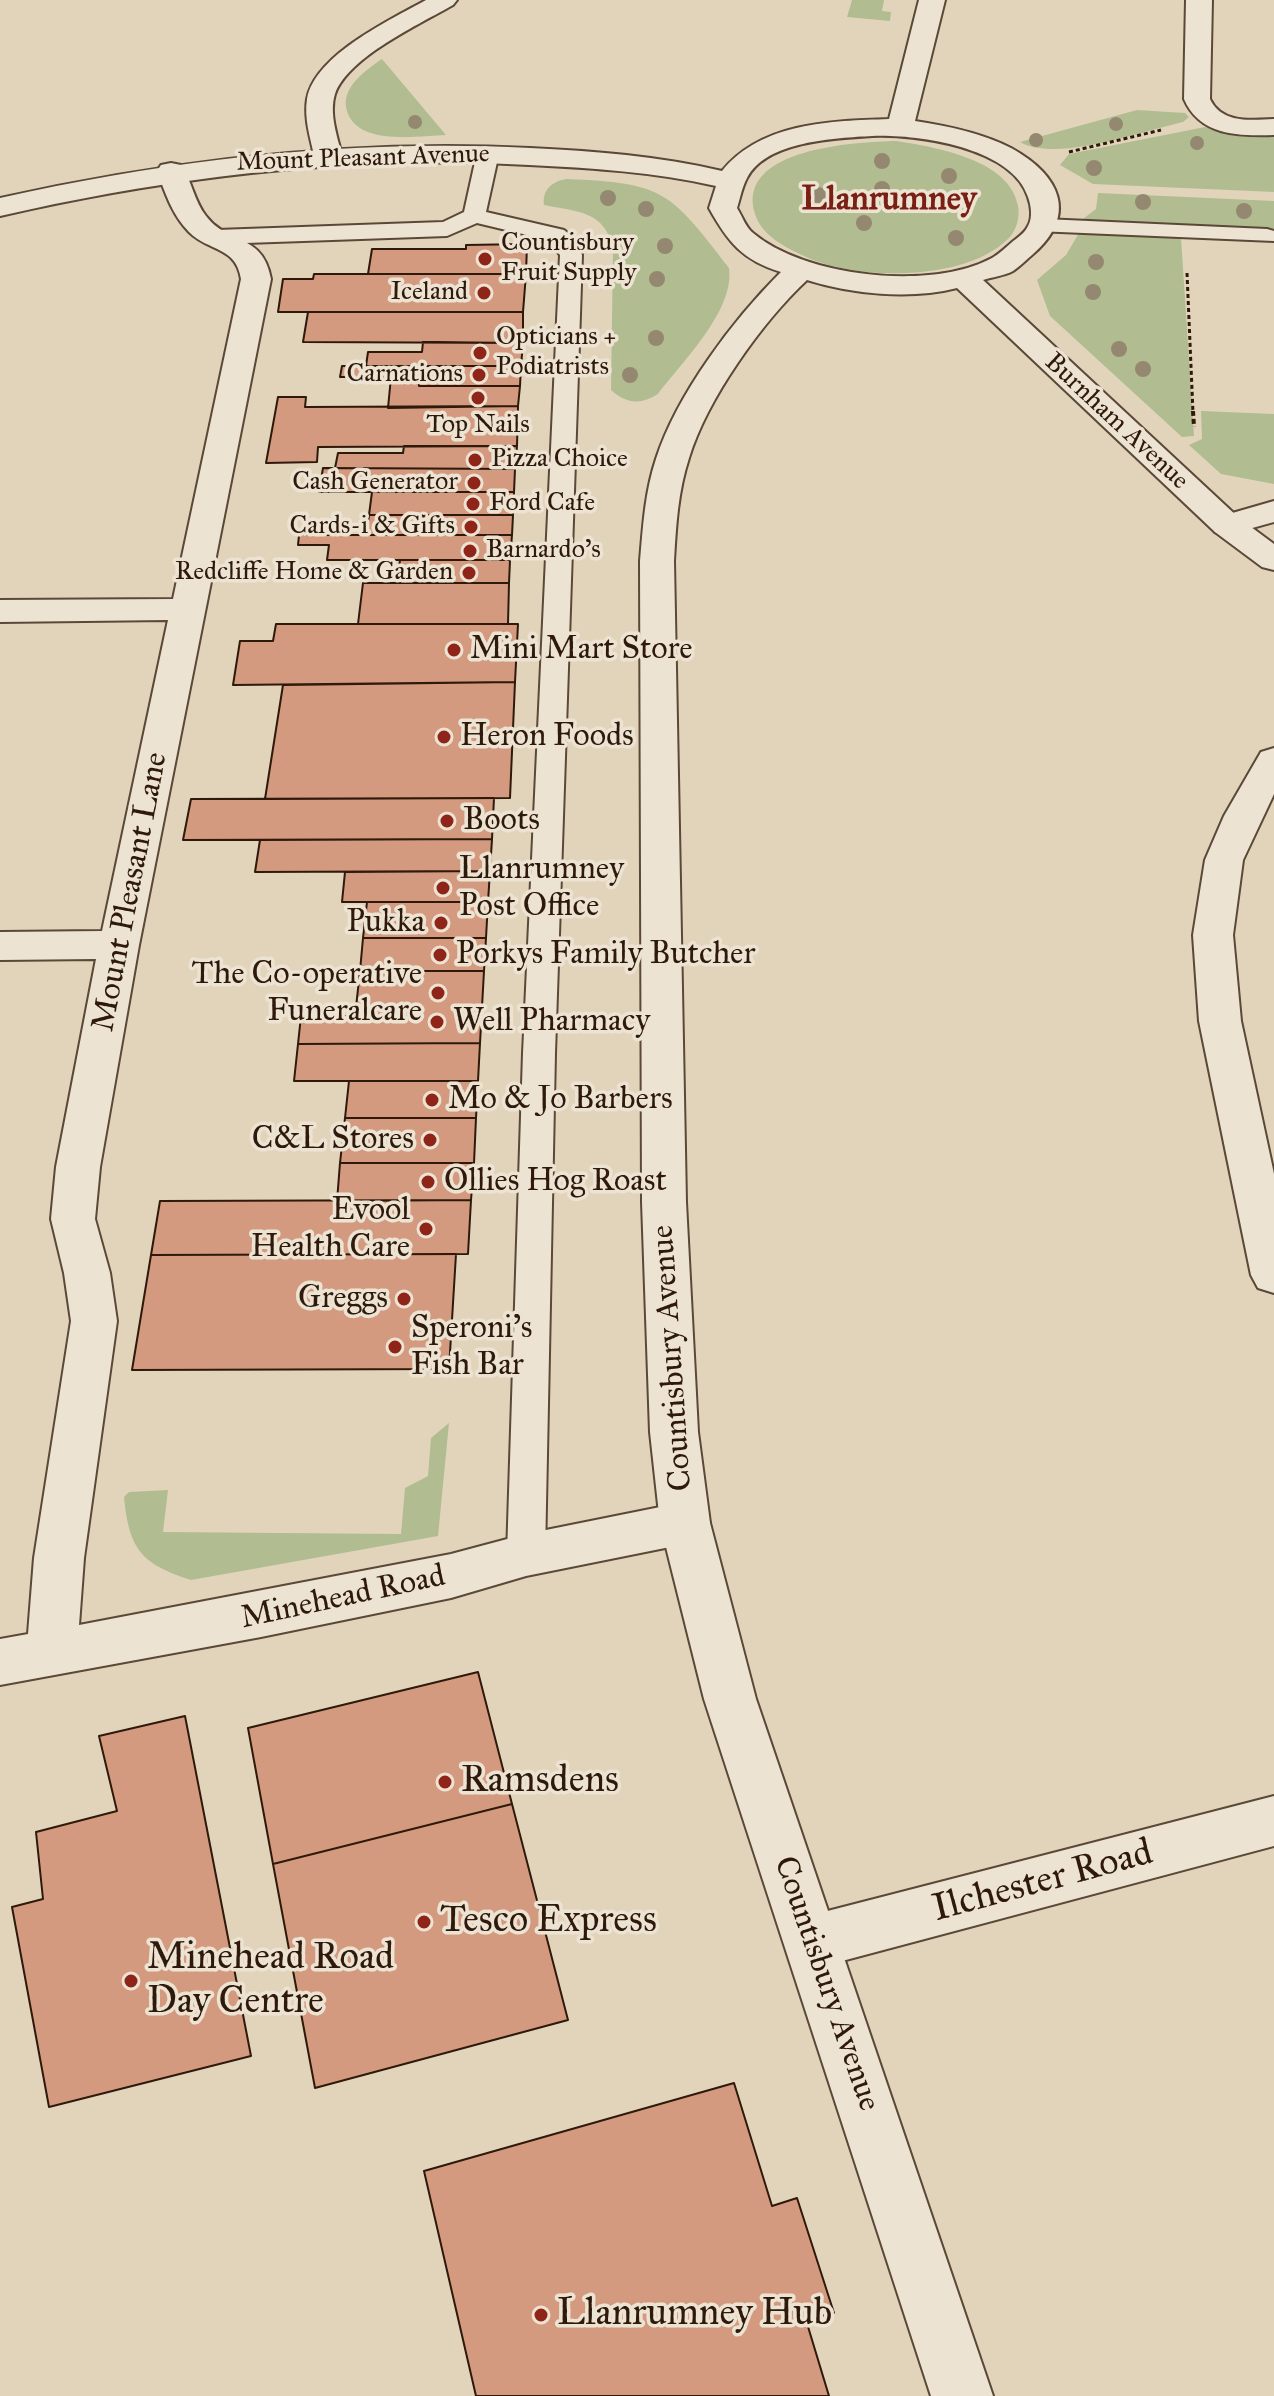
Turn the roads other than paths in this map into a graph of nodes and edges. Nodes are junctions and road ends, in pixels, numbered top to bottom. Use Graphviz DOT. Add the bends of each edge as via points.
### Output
graph roads {
  1 [pos="444,0"];
  2 [pos="932,0"];
  3 [pos="1199,0"];
  4 [pos="1274,127"];
  5 [pos="900,128"];
  6 [pos="488,153"];
  7 [pos="328,155"];
  8 [pos="171,171"];
  9 [pos="729,181"];
  10 [pos="0,207"];
  11 [pos="474,216"];
  12 [pos="1044,226"];
  13 [pos="1267,236"];
  14 [pos="217,237"];
  15 [pos="799,271"];
  16 [pos="963,278"];
  17 [pos="1274,511"];
  18 [pos="1227,525"];
  19 [pos="1274,560"];
  20 [pos="187,609"];
  21 [pos="0,611"];
  22 [pos="1274,760"];
  23 [pos="119,945"];
  24 [pos="0,946"];
  25 [pos="1274,1275"];
  26 [pos="685,1523"];
  27 [pos="526,1555"];
  28 [pos="52,1653"];
  29 [pos="0,1662"];
  30 [pos="1274,1821"];
  31 [pos="812,1942"];
  32 [pos="962,2396"];
  1 -- 7 [label="street" via="360,52 326,83 321,111"];
  2 -- 5 [label="street"];
  3 -- 4 [label="street" via="1200,111 1238,127"];
  5 -- 9 [label="street" via="842,128 785,140 748,160"];
  5 -- 12 [label="street" via="970,142 1016,164 1040,188"];
  6 -- 7 [label="street, Mount Pleasant Avenue"];
  6 -- 9 [label="street, Mount Pleasant Avenue" via="667,168"];
  6 -- 11 [label="lane"];
  7 -- 8 [label="street, Mount Pleasant Avenue"];
  8 -- 10 [label="street, Mount Pleasant Avenue"];
  8 -- 14 [label="street, Mount Pleasant Lane" via="200,228"];
  9 -- 15 [label="street" via="724,205 730,223 764,255"];
  11 -- 14 [label="lane" via="447,229"];
  11 -- 27 [label="lane" via="556,235 571,255 539,1053"];
  12 -- 13 [label="lane"];
  12 -- 16 [label="street" via="1029,247 1004,264"];
  14 -- 20 [label="street, Mount Pleasant Lane" via="249,256 256,279"];
  15 -- 16 [label="street" via="876,285"];
  15 -- 26 [label="street, Countisbury Avenue" via="744,334 698,404 677,446 661,516 657,561 664,1202 674,1432"];
  16 -- 18 [label="street, Burnham Avenue"];
  17 -- 18 [label="street"];
  18 -- 19 [label="street, Burnham Avenue"];
  20 -- 21 [label="street"];
  20 -- 23 [label="street, Mount Pleasant Lane"];
  22 -- 25 [label="street" via="1220,872 1212,921 1220,1025"];
  23 -- 24 [label="street"];
  23 -- 28 [label="street, Mount Pleasant Lane" via="73,1219 94,1321 60,1544"];
  26 -- 27 [label="street, Minehead Road"];
  26 -- 31 [label="street, Countisbury Avenue" via="730,1699"];
  27 -- 28 [label="street, Minehead Road" via="451,1576"];
  28 -- 29 [label="street, Minehead Road"];
  30 -- 31 [label="street, Ilchester Road"];
  31 -- 32 [label="street, Countisbury Avenue"];
}
